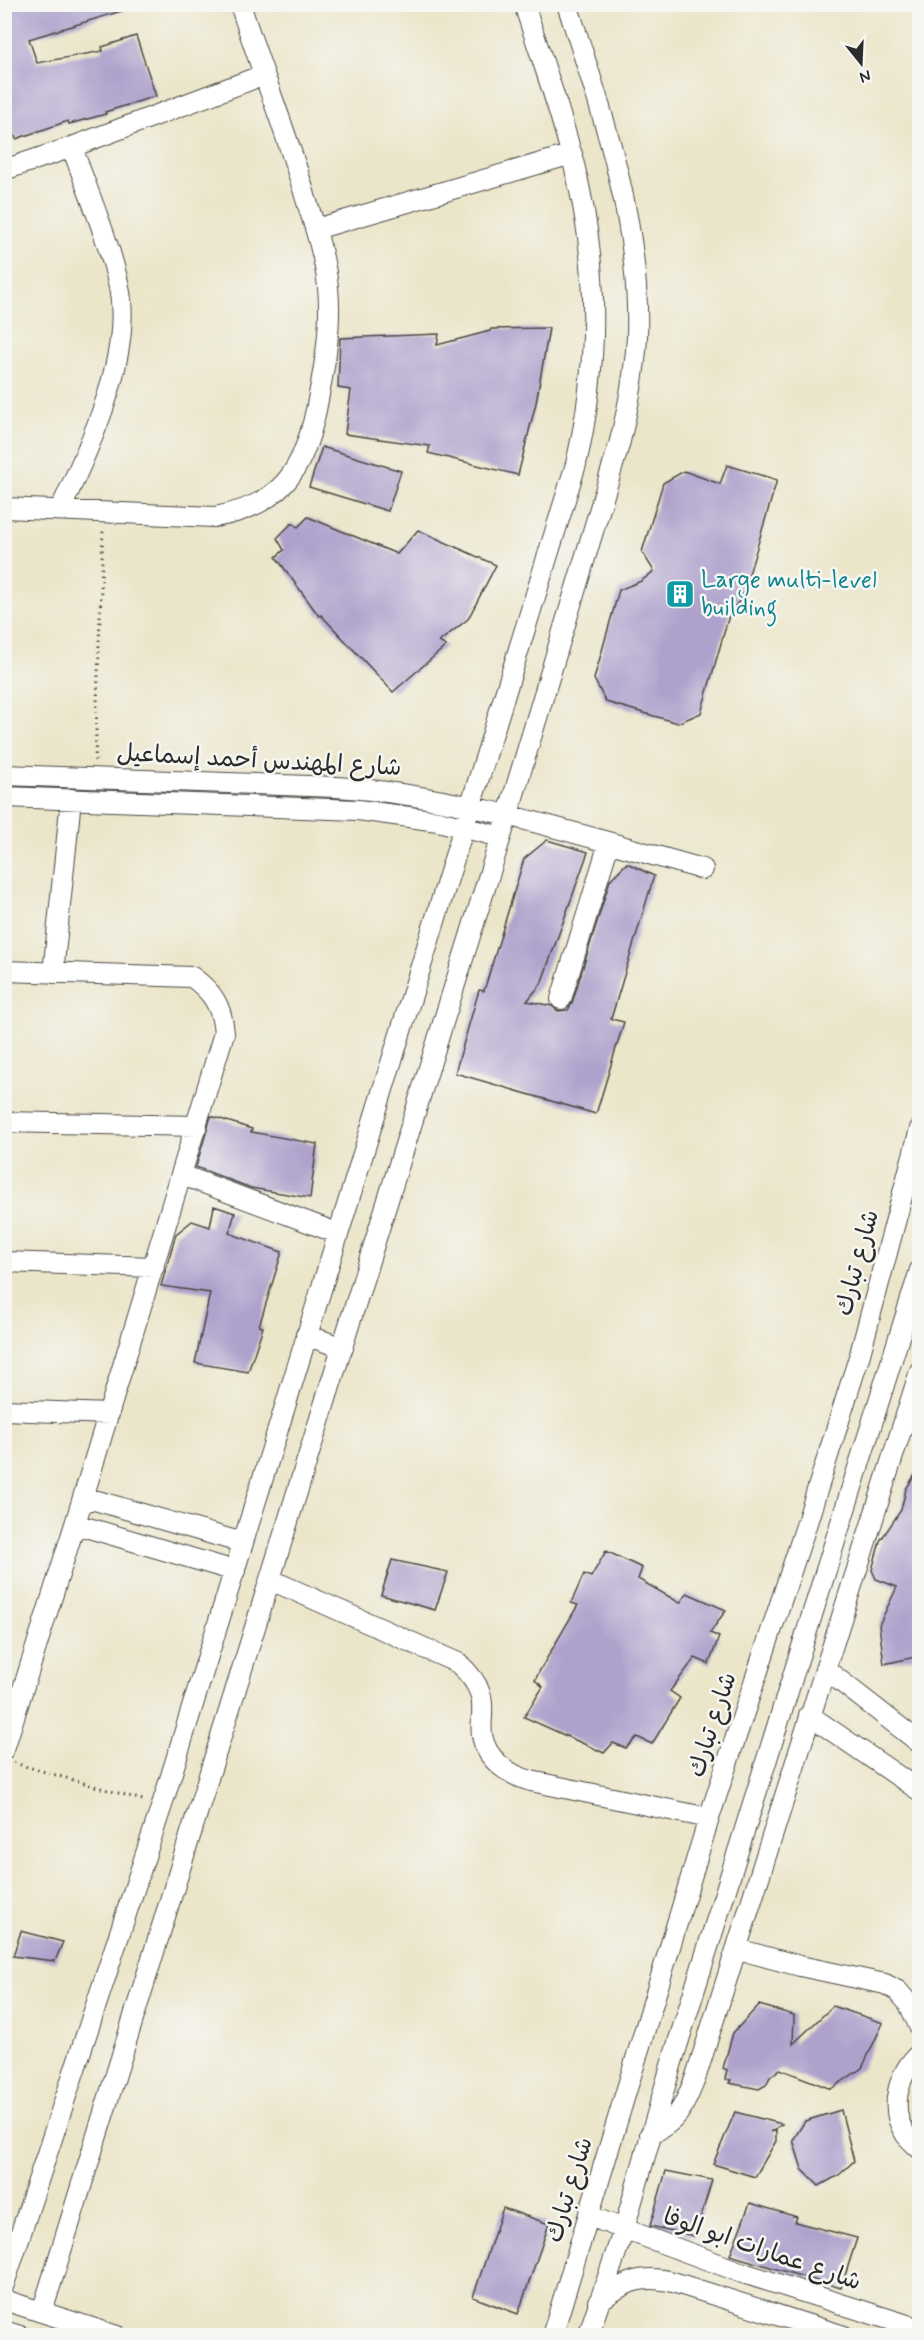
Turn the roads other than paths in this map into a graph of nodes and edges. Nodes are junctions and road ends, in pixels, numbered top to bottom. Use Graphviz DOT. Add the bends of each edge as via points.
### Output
graph roads {
  1 [pos="240,4"];
  2 [pos="524,4"];
  3 [pos="567,4"];
  4 [pos="263,75"];
  5 [pos="72,147"];
  6 [pos="572,154"];
  7 [pos="4,170"];
  8 [pos="316,229"];
  9 [pos="4,508"];
  10 [pos="60,510"];
  11 [pos="4,775"];
  12 [pos="4,797"];
  13 [pos="71,799"];
  14 [pos="471,807"];
  15 [pos="508,814"];
  16 [pos="464,827"];
  17 [pos="501,837"];
  18 [pos="609,843"];
  19 [pos="703,869"];
  20 [pos="4,971"];
  21 [pos="53,973"];
  22 [pos="561,999"];
  23 [pos="4,1122"];
  24 [pos="197,1125"];
  25 [pos="920,1130"];
  26 [pos="182,1175"];
  27 [pos="337,1233"];
  28 [pos="4,1262"];
  29 [pos="154,1267"];
  30 [pos="920,1270"];
  31 [pos="306,1335"];
  32 [pos="343,1348"];
  33 [pos="920,1371"];
  34 [pos="4,1410"];
  35 [pos="109,1414"];
  36 [pos="84,1497"];
  37 [pos="75,1524"];
  38 [pos="243,1543"];
  39 [pos="235,1571"];
  40 [pos="271,1580"];
  41 [pos="825,1669"];
  42 [pos="809,1715"];
  43 [pos="920,1743"];
  44 [pos="4,1749"];
  45 [pos="920,1791"];
  46 [pos="709,1818"];
  47 [pos="737,1949"];
  48 [pos="920,2028"];
  49 [pos="920,2053"];
  50 [pos="651,2133"];
  51 [pos="920,2149"];
  52 [pos="589,2216"];
  53 [pos="624,2229"];
  54 [pos="4,2284"];
  55 [pos="4,2300"];
  56 [pos="598,2302"];
  57 [pos="848,2306"];
  58 [pos="42,2312"];
  59 [pos="920,2329"];
  60 [pos="4,2331"];
  61 [pos="842,2335"];
  62 [pos="20,2336"];
  63 [pos="117,2336"];
  64 [pos="552,2336"];
  65 [pos="588,2336"];
  1 -- 4 [label="street"];
  2 -- 6 [label="street"];
  3 -- 15 [label="street" via="608,131 623,198 634,266 637,338 631,392 619,445"];
  4 -- 5 [label="street"];
  4 -- 8 [label="street"];
  5 -- 7 [label="street"];
  5 -- 10 [label="street" via="119,287 122,322 103,406"];
  6 -- 8 [label="street"];
  6 -- 14 [label="street" via="587,234 594,305 589,401 576,464"];
  8 -- 10 [label="street" via="328,288 326,360 304,453 278,490 238,513 215,517"];
  9 -- 10 [label="street"];
  11 -- 14 [label="street, شارع المهندس أحمد إسماعيل" via="363,789"];
  12 -- 13 [label="street, شارع المهندس أحمد إسماعيل"];
  13 -- 16 [label="street, شارع المهندس أحمد إسماعيل" via="358,810"];
  13 -- 21 [label="street"];
  14 -- 15 [label="street, شارع المهندس أحمد إسماعيل"];
  14 -- 16 [label="street"];
  15 -- 17 [label="street"];
  15 -- 18 [label="street, شارع المهندس أحمد إسماعيل"];
  16 -- 17 [label="street, شارع المهندس أحمد إسماعيل"];
  16 -- 27 [label="street"];
  17 -- 32 [label="street"];
  18 -- 19 [label="street, شارع المهندس أحمد إسماعيل"];
  18 -- 22 [label="street"];
  20 -- 21 [label="street"];
  21 -- 24 [label="street" via="192,977 206,987 216,1000 224,1033"];
  23 -- 24 [label="street"];
  24 -- 26 [label="street"];
  25 -- 46 [label="street, شارع تبارك" via="860,1354"];
  26 -- 27 [label="street"];
  26 -- 29 [label="street"];
  27 -- 31 [label="street"];
  28 -- 29 [label="street"];
  29 -- 35 [label="street"];
  30 -- 50 [label="street"];
  31 -- 32 [label="street"];
  31 -- 38 [label="street"];
  32 -- 40 [label="street"];
  33 -- 41 [label="street"];
  34 -- 35 [label="street"];
  35 -- 36 [label="street"];
  36 -- 37 [label="street"];
  36 -- 38 [label="street"];
  37 -- 39 [label="street"];
  37 -- 44 [label="street"];
  38 -- 39 [label="street"];
  39 -- 54 [label="street"];
  40 -- 46 [label="street" via="458,1663 468,1672 481,1696 486,1747 509,1773"];
  40 -- 58 [label="street"];
  41 -- 42 [label="street"];
  41 -- 43 [label="street"];
  42 -- 45 [label="street"];
  42 -- 47 [label="street"];
  46 -- 52 [label="street, شارع تبارك"];
  47 -- 48 [label="street" via="885,1984 909,2004"];
  47 -- 50 [label="street" via="684,2105 669,2124"];
  49 -- 51 [label="street" via="909,2063 898,2086 897,2111 906,2134"];
  50 -- 53 [label="street"];
  52 -- 53 [label="street, شارع عمارات ابو الوفا"];
  52 -- 64 [label="street, شارع تبارك"];
  53 -- 56 [label="street"];
  53 -- 57 [label="street, شارع عمارات ابو الوفا" via="742,2273"];
  55 -- 58 [label="street"];
  56 -- 61 [label="street" via="631,2280 652,2277"];
  56 -- 65 [label="street"];
  57 -- 59 [label="street, شارع عمارات ابو الوفا"];
  57 -- 61 [label="street"];
  58 -- 63 [label="street"];
  60 -- 62 [label="street"];
}
